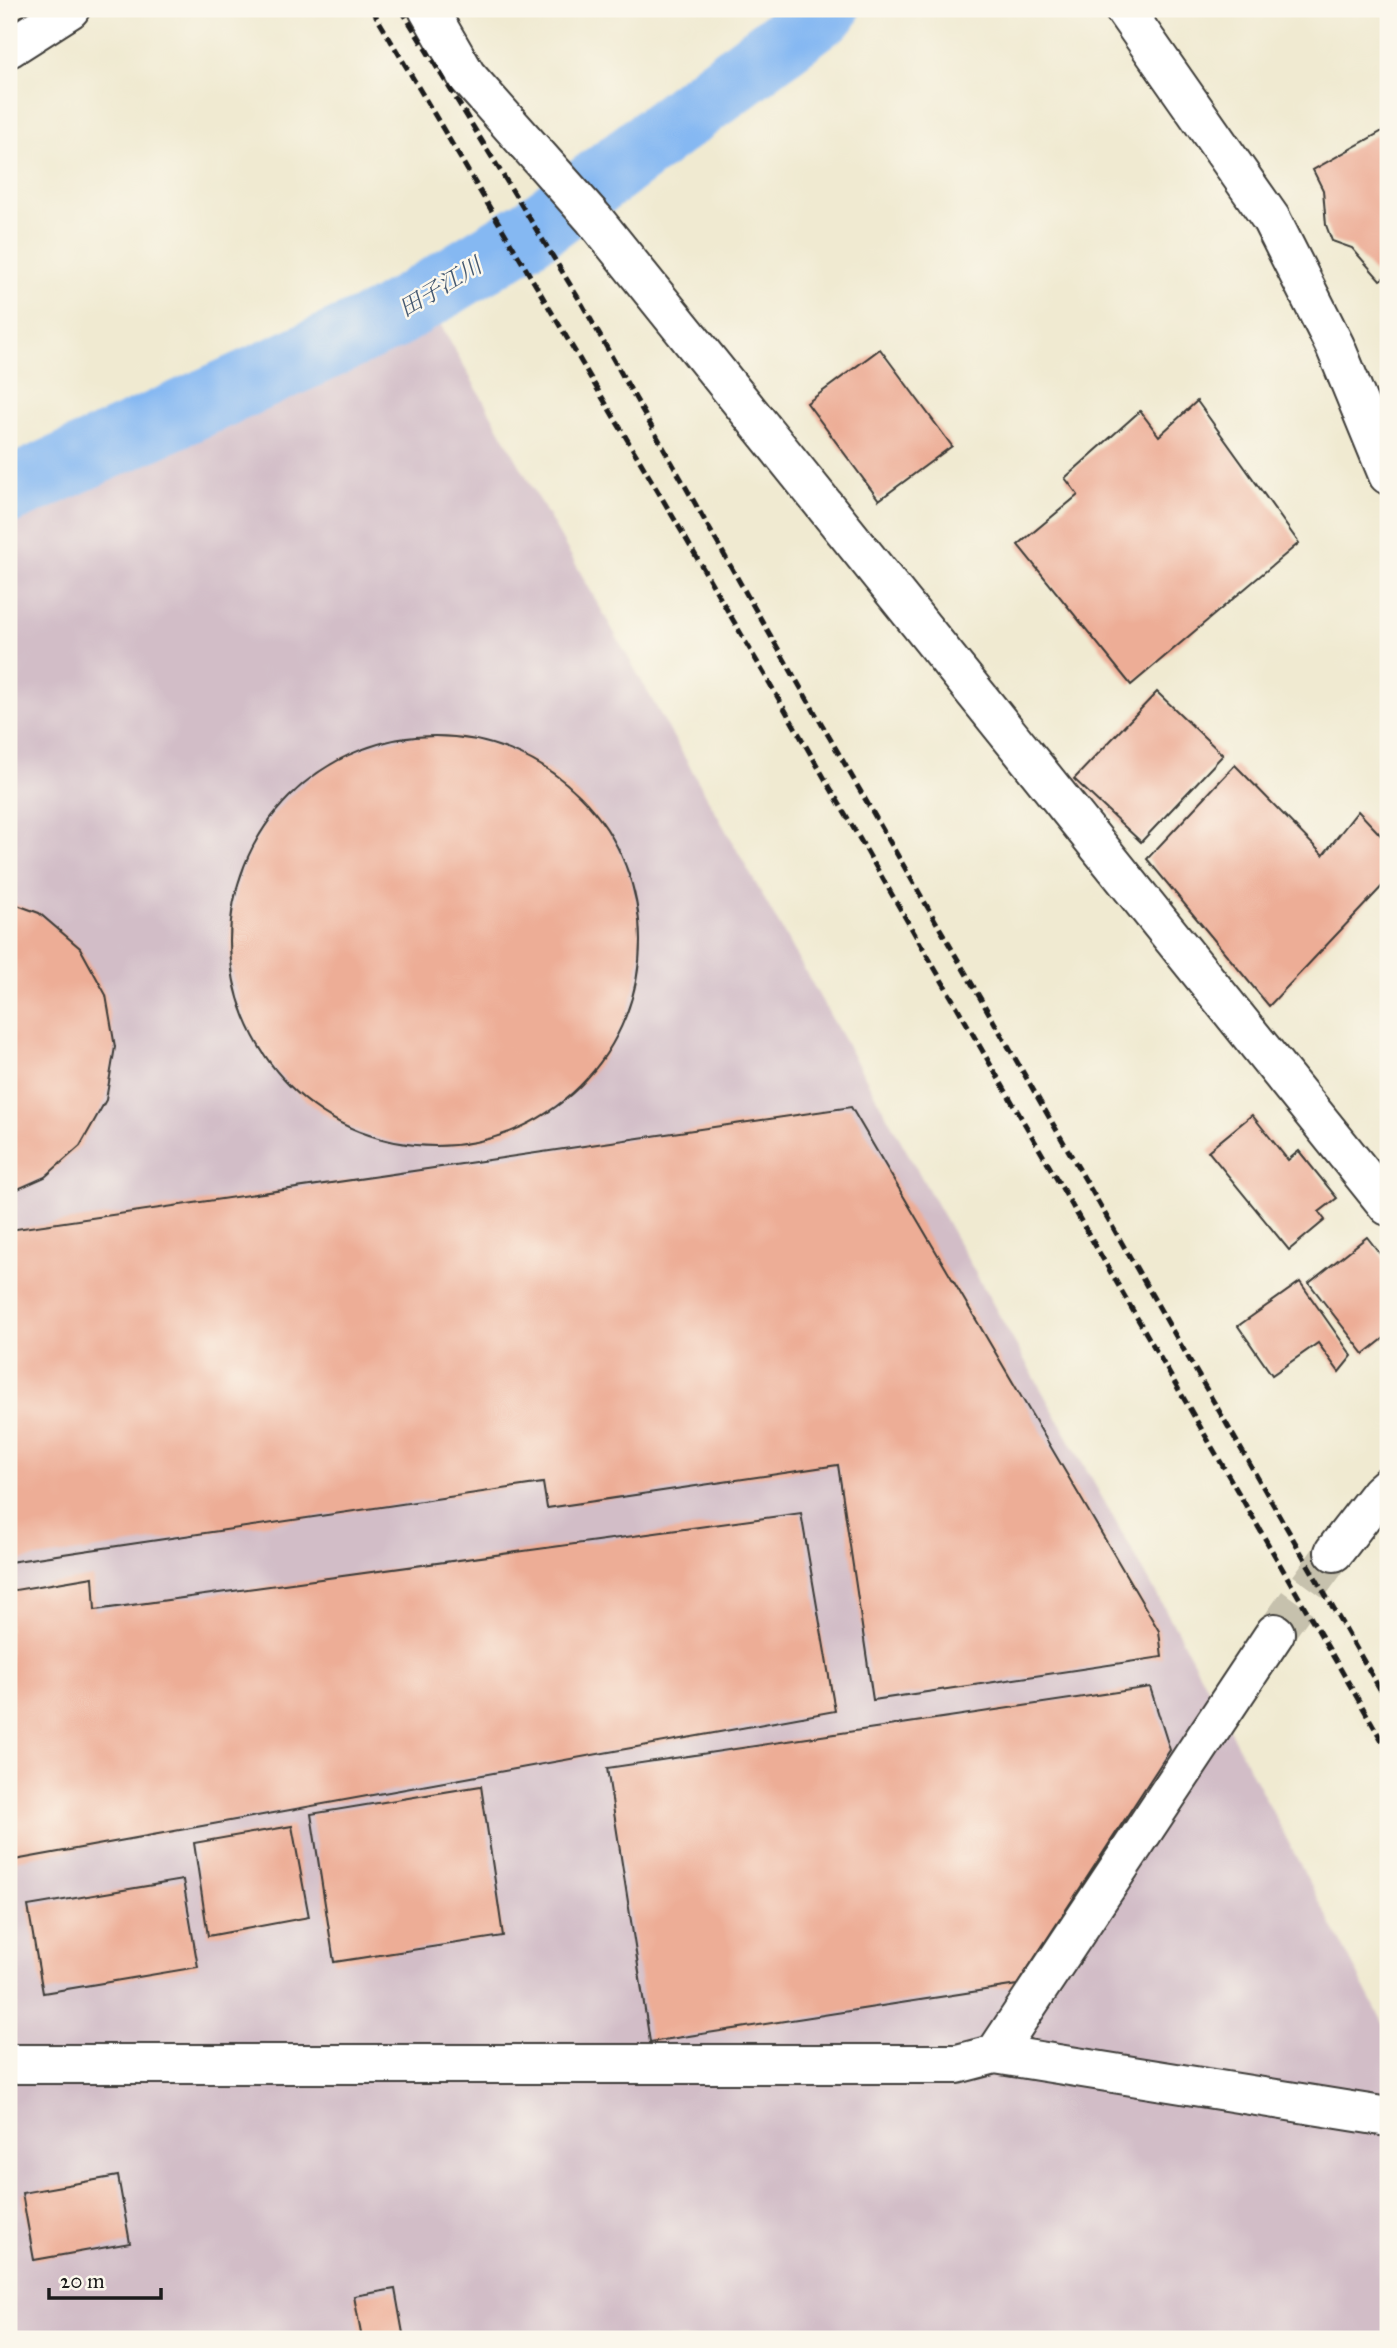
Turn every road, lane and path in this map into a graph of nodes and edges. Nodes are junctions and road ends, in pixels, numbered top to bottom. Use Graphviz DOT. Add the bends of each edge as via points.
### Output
graph roads {
  1 [pos="70,9"];
  2 [pos="428,9"];
  3 [pos="1124,9"];
  4 [pos="9,48"];
  5 [pos="1388,475"];
  6 [pos="1388,1206"];
  7 [pos="1388,1486"];
  8 [pos="1334,1552"];
  9 [pos="1275,1633"];
  10 [pos="995,2054"];
  11 [pos="9,2064"];
  12 [pos="1388,2117"];
  1 -- 4 [label="street"];
  2 -- 6 [label="street" via="467,75 594,219"];
  3 -- 5 [label="street" via="1271,219 1335,346"];
  7 -- 8 [label="street"];
  9 -- 10 [label="street"];
  10 -- 11 [label="street" via="957,2064"];
  10 -- 12 [label="street"];
}
